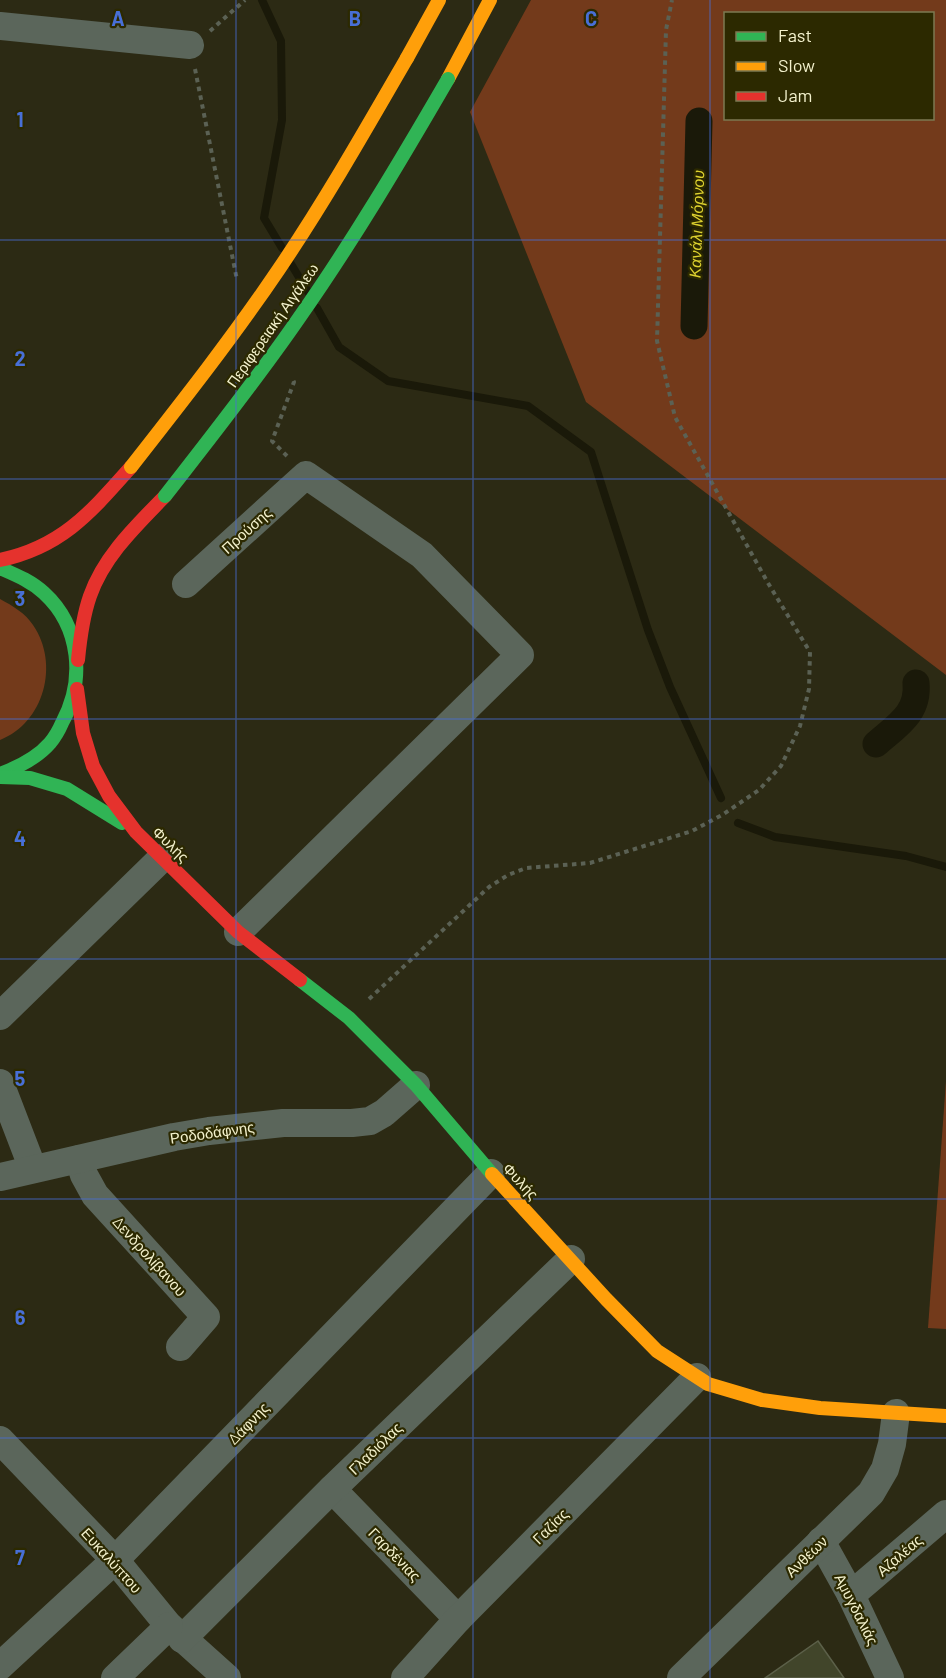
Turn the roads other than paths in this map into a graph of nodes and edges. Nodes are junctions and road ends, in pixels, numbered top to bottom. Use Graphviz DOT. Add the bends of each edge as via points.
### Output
graph roads {
  1 [pos="439,0"];
  2 [pos="490,0"];
  3 [pos="0,27"];
  4 [pos="190,45"];
  5 [pos="0,560"];
  6 [pos="0,568"];
  7 [pos="186,584"];
  8 [pos="78,660"];
  9 [pos="76,689"];
  10 [pos="0,776"];
  11 [pos="136,832"];
  12 [pos="162,858"];
  13 [pos="238,932"];
  14 [pos="0,1016"];
  15 [pos="0,1083"];
  16 [pos="416,1085"];
  17 [pos="79,1159"];
  18 [pos="33,1169"];
  19 [pos="491,1173"];
  20 [pos="0,1177"];
  21 [pos="571,1259"];
  22 [pos="180,1347"];
  23 [pos="697,1377"];
  24 [pos="896,1413"];
  25 [pos="946,1416"];
  26 [pos="1,1443"];
  27 [pos="332,1489"];
  28 [pos="946,1514"];
  29 [pos="821,1541"];
  30 [pos="115,1560"];
  31 [pos="851,1595"];
  32 [pos="458,1619"];
  33 [pos="176,1633"];
  34 [pos="0,1666"];
  35 [pos="115,1678"];
  36 [pos="226,1678"];
  37 [pos="405,1678"];
  38 [pos="681,1678"];
  39 [pos="890,1678"];
  1 -- 5 [label="main road, Περιφερειακή Αιγάλεω, bridge" via="345,165 279,269 131,467 97,506 66,532 36,551"];
  2 -- 8 [label="main road, Περιφερειακή Αιγάλεω, bridge" via="385,188 316,294 243,396 107,564 91,594"];
  3 -- 4 [label="street"];
  6 -- 8 [label="main road" via="16,572 47,594 68,624"];
  7 -- 13 [label="street, Προύσης" via="306,475 422,555 520,655"];
  8 -- 9 [label="main road, Περιφερειακή Αιγάλεω"];
  9 -- 10 [label="main road" via="66,719 48,745 23,765"];
  9 -- 11 [label="main road, Φυλής" via="82,733 93,766"];
  10 -- 11 [label="main road, Φυλής" via="30,778 67,789"];
  11 -- 12 [label="main road, Φυλής"];
  12 -- 13 [label="main road, Φυλής"];
  12 -- 14 [label="street"];
  13 -- 16 [label="main road, Φυλής" via="349,1018"];
  15 -- 18 [label="street"];
  16 -- 17 [label="street, Ροδοδάφνης" via="370,1120 228,1128"];
  16 -- 19 [label="main road, Φυλής"];
  17 -- 18 [label="street, Ροδοδάφνης"];
  17 -- 22 [label="street, Δενδρολίβανου" via="95,1195 206,1317"];
  18 -- 20 [label="street, Ροδοδάφνης"];
  19 -- 21 [label="main road, Φυλής"];
  19 -- 30 [label="street, Δάφνης"];
  21 -- 23 [label="main road, Φυλής" via="657,1352"];
  21 -- 27 [label="street, Γλαδιόλας"];
  23 -- 24 [label="main road, Φυλής" via="735,1394 762,1400"];
  23 -- 32 [label="street, Γαζίας"];
  24 -- 25 [label="main road, Φυλής"];
  24 -- 29 [label="street, Ανθέων" via="885,1469 871,1493"];
  26 -- 30 [label="street, Ευκαλύπτου"];
  27 -- 32 [label="street, Γαρδένιας"];
  27 -- 33 [label="street, Γλαδιόλας"];
  28 -- 31 [label="street, Αζαλέας"];
  29 -- 31 [label="street, Αμυγδαλιάς"];
  29 -- 38 [label="street, Ανθέων"];
  30 -- 33 [label="street, Ευκαλύπτου"];
  30 -- 34 [label="street, Δάφνης"];
  31 -- 39 [label="street, Αμυγδαλιάς"];
  32 -- 37 [label="street, Γαζίας"];
  33 -- 35 [label="street, Γλαδιόλας"];
  33 -- 36 [label="street, Ευκαλύπτου"];
}
